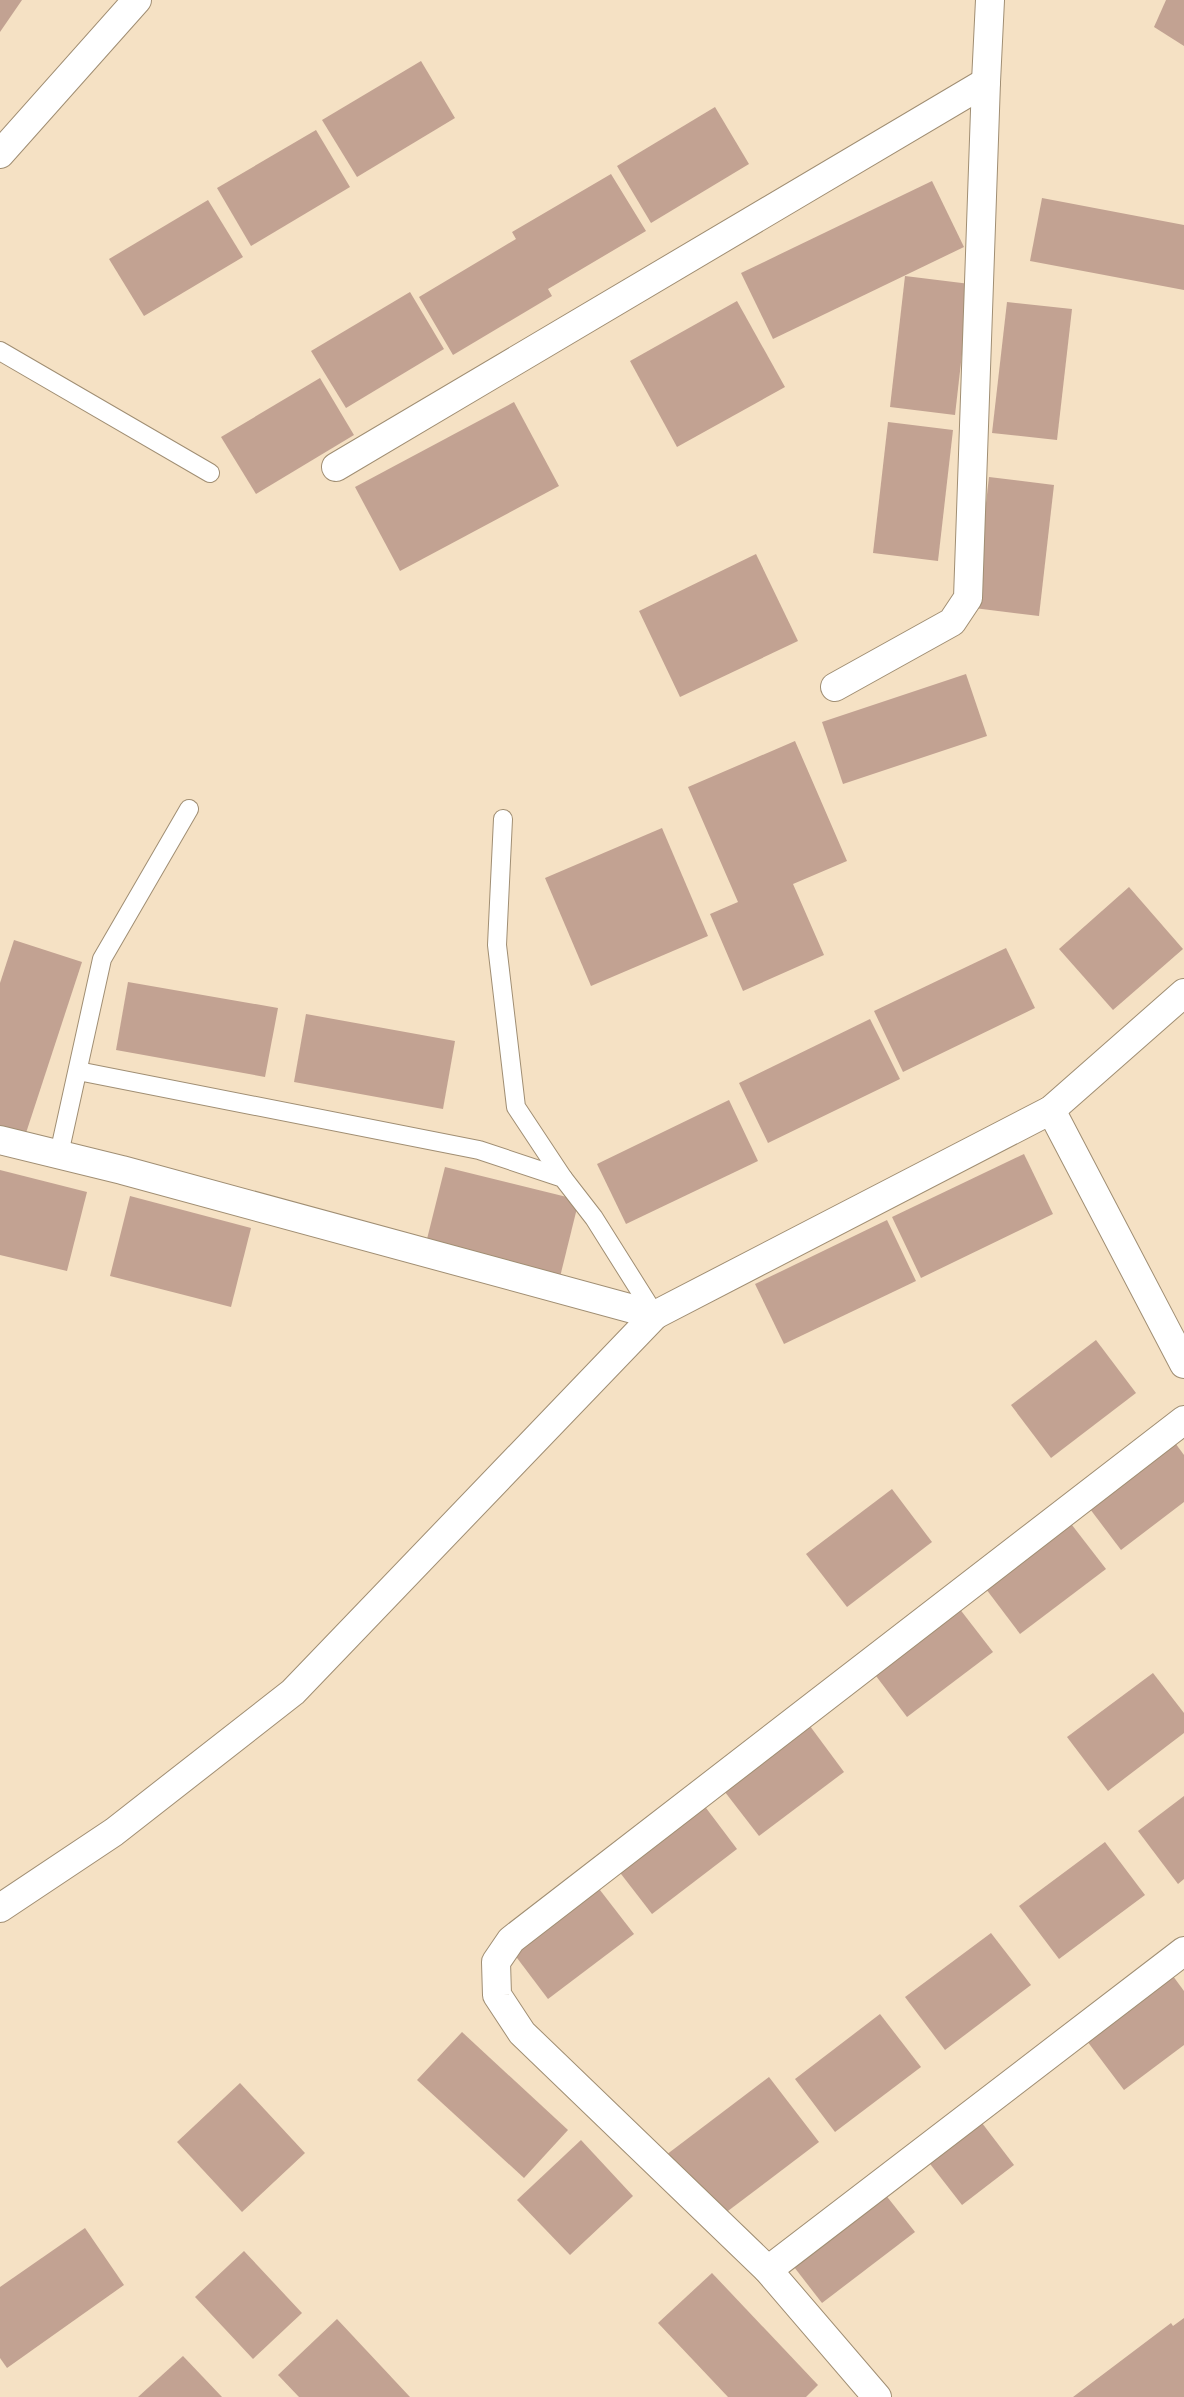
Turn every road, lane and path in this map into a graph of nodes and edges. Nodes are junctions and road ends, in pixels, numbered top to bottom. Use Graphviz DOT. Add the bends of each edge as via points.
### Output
graph roads {
  1 [pos="137,0"];
  2 [pos="990,0"];
  3 [pos="986,82"];
  4 [pos="0,154"];
  5 [pos="0,351"];
  6 [pos="336,467"];
  7 [pos="210,474"];
  8 [pos="834,687"];
  9 [pos="189,809"];
  10 [pos="503,819"];
  11 [pos="1184,993"];
  12 [pos="78,1071"];
  13 [pos="1051,1110"];
  14 [pos="0,1140"];
  15 [pos="59,1154"];
  16 [pos="563,1178"];
  17 [pos="654,1315"];
  18 [pos="1184,1364"];
  19 [pos="1184,1420"];
  20 [pos="0,1908"];
  21 [pos="1184,1951"];
  22 [pos="768,2270"];
  23 [pos="877,2397"];
  1 -- 4 [label="street"];
  2 -- 3 [label="street"];
  3 -- 6 [label="street"];
  3 -- 8 [label="street" via="968,598 952,622"];
  5 -- 7 [label="lane"];
  9 -- 12 [label="lane" via="102,959"];
  10 -- 16 [label="lane" via="496,945 516,1107"];
  11 -- 13 [label="street"];
  12 -- 15 [label="lane"];
  12 -- 16 [label="lane" via="479,1150"];
  13 -- 17 [label="street"];
  13 -- 18 [label="street"];
  14 -- 15 [label="street"];
  15 -- 17 [label="street"];
  16 -- 17 [label="lane" via="594,1218"];
  17 -- 20 [label="street" via="293,1692 114,1832"];
  19 -- 22 [label="street" via="512,1940 496,1962 497,1995 522,2033"];
  21 -- 22 [label="street"];
  22 -- 23 [label="street"];
}
